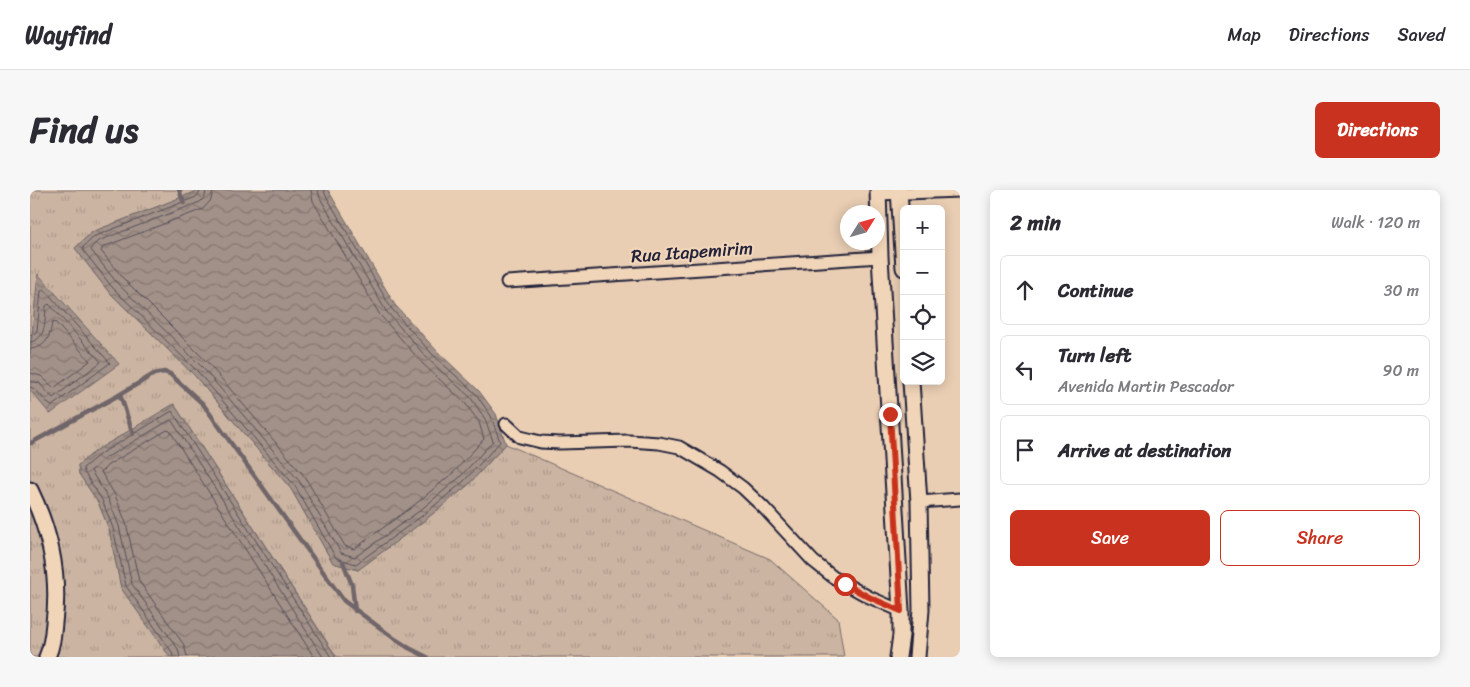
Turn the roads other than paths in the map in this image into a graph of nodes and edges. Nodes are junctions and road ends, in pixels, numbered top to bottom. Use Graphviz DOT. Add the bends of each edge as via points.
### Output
graph roads {
  1 [pos="960,191"];
  2 [pos="878,192"];
  3 [pos="899,192"];
  4 [pos="903,250"];
  5 [pos="880,257"];
  6 [pos="507,282"];
  7 [pos="911,385"];
  8 [pos="506,424"];
  9 [pos="30,490"];
  10 [pos="960,499"];
  11 [pos="919,502"];
  12 [pos="901,611"];
  13 [pos="47,657"];
  14 [pos="898,657"];
  15 [pos="917,657"];
  1 -- 3 [label="street"];
  2 -- 3 [label="street"];
  2 -- 5 [label="street"];
  3 -- 4 [label="street"];
  5 -- 6 [label="street, Rua Itapemirim"];
  5 -- 12 [label="street"];
  7 -- 11 [label="street"];
  8 -- 12 [label="street" via="520,437 541,442 629,441 679,447 743,488 832,577"];
  9 -- 13 [label="street" via="39,507 54,558 55,615 52,647"];
  10 -- 11 [label="street"];
  11 -- 15 [label="street" via="921,610"];
  12 -- 14 [label="street"];
}
